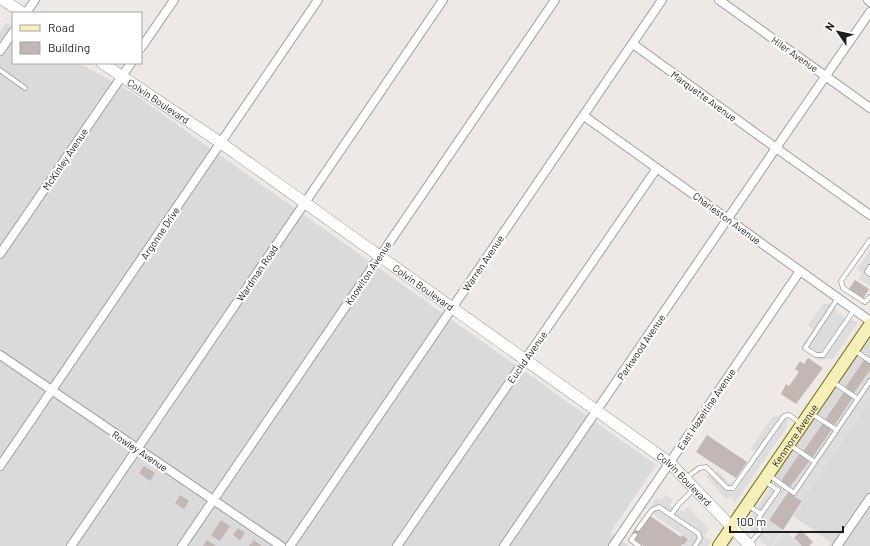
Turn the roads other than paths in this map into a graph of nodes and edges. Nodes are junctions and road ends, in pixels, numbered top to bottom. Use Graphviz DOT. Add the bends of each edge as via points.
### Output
graph roads {
  1 [pos="3,0"];
  2 [pos="35,0"];
  3 [pos="174,0"];
  4 [pos="318,0"];
  5 [pos="443,0"];
  6 [pos="555,0"];
  7 [pos="662,0"];
  8 [pos="719,0"];
  9 [pos="728,3"];
  10 [pos="23,12"];
  11 [pos="26,12"];
  12 [pos="870,12"];
  13 [pos="12,33"];
  14 [pos="632,44"];
  15 [pos="142,47"];
  16 [pos="0,51"];
  17 [pos="104,64"];
  18 [pos="130,64"];
  19 [pos="0,70"];
  20 [pos="122,76"];
  21 [pos="825,76"];
  22 [pos="25,88"];
  23 [pos="870,108"];
  24 [pos="584,116"];
  25 [pos="221,143"];
  26 [pos="776,148"];
  27 [pos="657,168"];
  28 [pos="305,203"];
  29 [pos="870,215"];
  30 [pos="728,219"];
  31 [pos="870,240"];
  32 [pos="0,254"];
  33 [pos="380,256"];
  34 [pos="870,267"];
  35 [pos="800,271"];
  36 [pos="870,274"];
  37 [pos="870,297"];
  38 [pos="838,298"];
  39 [pos="453,308"];
  40 [pos="854,310"];
  41 [pos="870,321"];
  42 [pos="870,325"];
  43 [pos="853,350"];
  44 [pos="0,355"];
  45 [pos="525,359"];
  46 [pos="870,361"];
  47 [pos="832,381"];
  48 [pos="870,381"];
  49 [pos="52,390"];
  50 [pos="858,399"];
  51 [pos="597,411"];
  52 [pos="810,412"];
  53 [pos="802,424"];
  54 [pos="837,430"];
  55 [pos="789,444"];
  56 [pos="137,448"];
  57 [pos="817,459"];
  58 [pos="670,462"];
  59 [pos="0,466"];
  60 [pos="766,478"];
  61 [pos="685,479"];
  62 [pos="694,489"];
  63 [pos="870,498"];
  64 [pos="213,500"];
  65 [pos="747,504"];
  66 [pos="760,514"];
  67 [pos="671,515"];
  68 [pos="732,528"];
  69 [pos="638,529"];
  70 [pos="635,534"];
  71 [pos="750,545"];
  72 [pos="70,546"];
  73 [pos="182,546"];
  74 [pos="281,546"];
  75 [pos="290,546"];
  76 [pos="397,546"];
  77 [pos="504,546"];
  78 [pos="612,546"];
  79 [pos="639,546"];
  80 [pos="695,546"];
  81 [pos="719,546"];
  82 [pos="837,546"];
  1 -- 10 [label="street"];
  2 -- 11 [label="street"];
  3 -- 15 [label="street"];
  4 -- 25 [label="street, Argonne Drive"];
  5 -- 28 [label="street, Wardman Road"];
  6 -- 33 [label="street, Knowlton Avenue"];
  7 -- 14 [label="street, Warren Avenue"];
  8 -- 9 [label="street, Hiler Avenue"];
  9 -- 21 [label="street, Hiler Avenue"];
  12 -- 21 [label="street, Parkwood Avenue"];
  13 -- 16 [label="street"];
  14 -- 24 [label="street, Warren Avenue"];
  14 -- 26 [label="street, Marquette Avenue"];
  17 -- 20 [label="street, Colvin Boulevard"];
  18 -- 20 [label="street, McKinley Avenue"];
  19 -- 22 [label="lane"];
  20 -- 25 [label="street, Colvin Boulevard"];
  20 -- 32 [label="street, McKinley Avenue"];
  21 -- 23 [label="street, Hiler Avenue"];
  21 -- 26 [label="street, Parkwood Avenue"];
  24 -- 27 [label="street, Charleston Avenue"];
  24 -- 39 [label="street, Warren Avenue"];
  25 -- 28 [label="street, Colvin Boulevard"];
  25 -- 49 [label="street, Argonne Drive"];
  26 -- 29 [label="street, Marquette Avenue"];
  26 -- 30 [label="street, Parkwood Avenue"];
  27 -- 30 [label="street, Charleston Avenue"];
  27 -- 45 [label="street, Euclid Avenue"];
  28 -- 33 [label="street, Colvin Boulevard"];
  28 -- 56 [label="street, Wardman Road"];
  30 -- 35 [label="street, Charleston Avenue"];
  30 -- 51 [label="street, Parkwood Avenue"];
  31 -- 37 [label="lane" via="841,281 843,288 862,301 865,302"];
  33 -- 39 [label="street, Colvin Boulevard"];
  33 -- 64 [label="street, Knowlton Avenue"];
  34 -- 36 [label="lane" via="867,272"];
  35 -- 38 [label="street, Charleston Avenue"];
  35 -- 58 [label="street, East Hazeltine Avenue"];
  38 -- 40 [label="street, Charleston Avenue"];
  38 -- 40 [label="lane" via="805,348 816,355 823,355"];
  39 -- 45 [label="street, Colvin Boulevard"];
  39 -- 75 [label="street, Warren Avenue"];
  40 -- 41 [label="street, Charleston Avenue"];
  42 -- 43 [label="main road, Kenmore Avenue"];
  43 -- 46 [label="lane"];
  43 -- 47 [label="main road, Kenmore Avenue"];
  44 -- 49 [label="street, Rowley Avenue"];
  45 -- 51 [label="street, Colvin Boulevard"];
  45 -- 76 [label="street, Euclid Avenue"];
  47 -- 50 [label="lane"];
  47 -- 52 [label="main road, Kenmore Avenue"];
  48 -- 50 [label="lane"];
  49 -- 56 [label="street, Rowley Avenue"];
  49 -- 59 [label="street, Argonne Drive"];
  50 -- 54 [label="lane"];
  51 -- 58 [label="street, Colvin Boulevard"];
  51 -- 77 [label="street, Parkwood Avenue"];
  52 -- 53 [label="main road, Kenmore Avenue"];
  52 -- 54 [label="lane"];
  53 -- 55 [label="main road, Kenmore Avenue"];
  53 -- 61 [label="lane" via="788,415 784,416 733,488 727,488 706,467 699,468"];
  54 -- 57 [label="lane"];
  55 -- 60 [label="main road, Kenmore Avenue"];
  55 -- 60 [label="lane" via="815,462 794,492"];
  56 -- 64 [label="street, Rowley Avenue"];
  56 -- 72 [label="street, Wardman Road"];
  58 -- 61 [label="street, Colvin Boulevard"];
  58 -- 78 [label="street, East Hazeltine Avenue"];
  60 -- 65 [label="main road, Kenmore Avenue"];
  60 -- 66 [label="lane" via="778,490"];
  61 -- 62 [label="street, Colvin Boulevard"];
  62 -- 67 [label="lane"];
  62 -- 68 [label="street, Colvin Boulevard"];
  63 -- 82 [label="street"];
  64 -- 73 [label="street, Knowlton Avenue"];
  64 -- 74 [label="street, Rowley Avenue"];
  65 -- 66 [label="lane"];
  65 -- 68 [label="main road, Kenmore Avenue"];
  66 -- 71 [label="lane" via="760,532"];
  67 -- 69 [label="lane" via="659,507 652,510"];
  67 -- 80 [label="lane" via="698,533 700,538"];
  68 -- 71 [label="street, Colvin Boulevard"];
  68 -- 81 [label="main road, Kenmore Avenue"];
  70 -- 79 [label="lane" via="631,540"];
}
